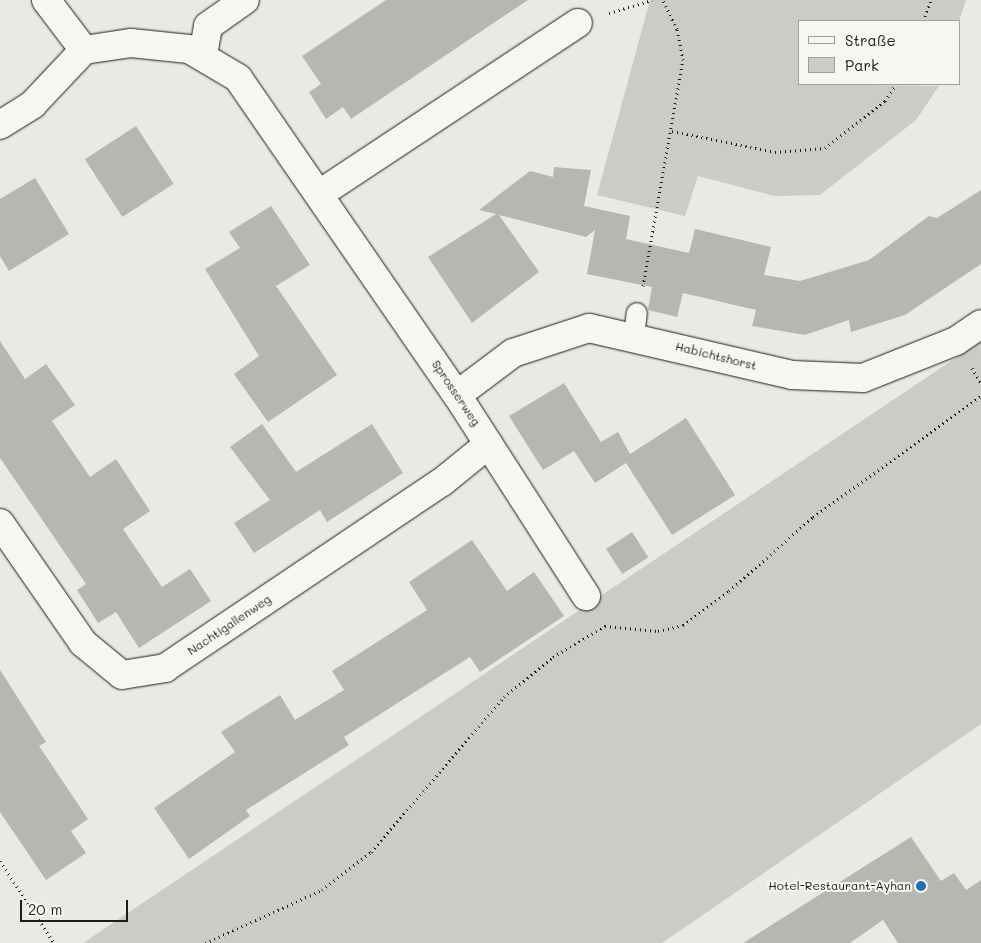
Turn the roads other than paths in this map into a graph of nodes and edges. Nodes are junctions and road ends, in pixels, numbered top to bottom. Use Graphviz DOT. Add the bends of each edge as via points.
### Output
graph roads {
  1 [pos="46,0"];
  2 [pos="244,0"];
  3 [pos="578,23"];
  4 [pos="84,50"];
  5 [pos="202,54"];
  6 [pos="0,125"];
  7 [pos="322,193"];
  8 [pos="981,324"];
  9 [pos="457,395"];
  10 [pos="489,444"];
  11 [pos="0,523"];
  12 [pos="586,596"];
  1 -- 4 [label="street"];
  2 -- 5 [label="street" via="208,26"];
  3 -- 7 [label="street"];
  4 -- 5 [label="street, Sprosserweg" via="131,43"];
  4 -- 6 [label="street" via="33,104"];
  5 -- 7 [label="street, Sprosserweg" via="238,78"];
  7 -- 9 [label="street, Sprosserweg"];
  8 -- 9 [label="street, Habichtshorst" via="956,341 863,378 792,375 636,324 589,328 513,353"];
  9 -- 10 [label="street, Sprosserweg"];
  10 -- 11 [label="street, Nachtigallenweg" via="442,482 165,668 122,675 83,643"];
  10 -- 12 [label="street, Sprosserweg"];
}
